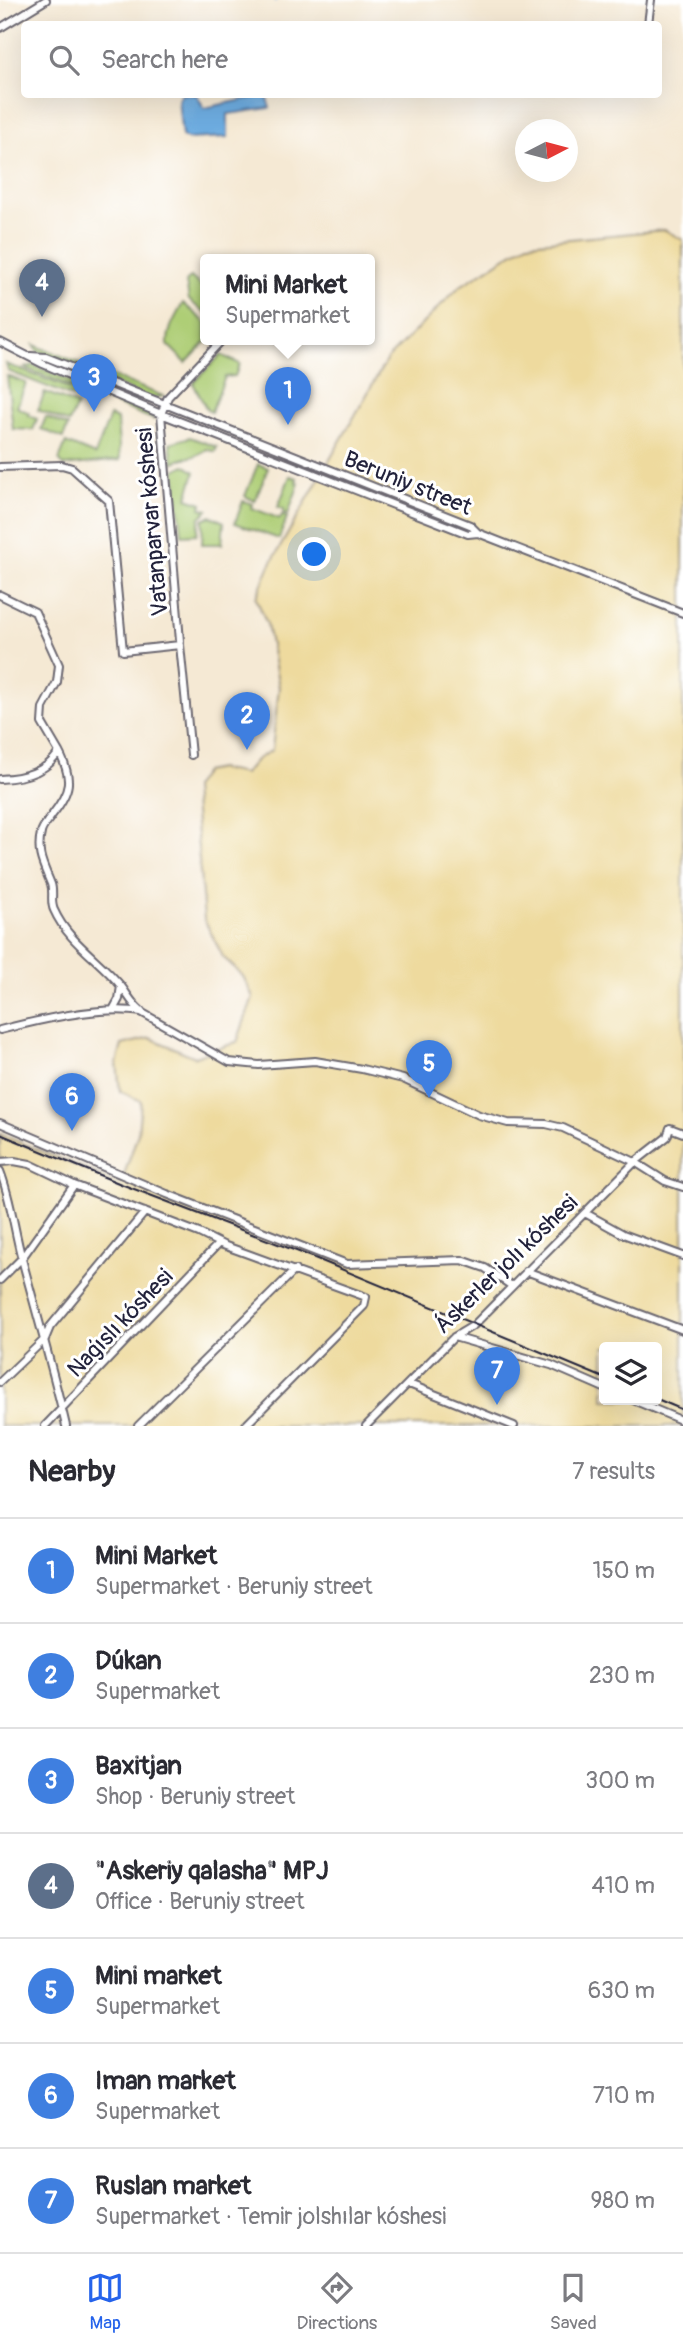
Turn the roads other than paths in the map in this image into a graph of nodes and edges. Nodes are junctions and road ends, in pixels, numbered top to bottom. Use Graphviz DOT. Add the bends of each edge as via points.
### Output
graph roads {
  1 [pos="46,0"];
  2 [pos="651,0"];
  3 [pos="648,21"];
  4 [pos="0,28"];
  5 [pos="0,342"];
  6 [pos="217,345"];
  7 [pos="30,356"];
  8 [pos="164,406"];
  9 [pos="161,414"];
  10 [pos="0,467"];
  11 [pos="382,491"];
  12 [pos="380,499"];
  13 [pos="478,533"];
  14 [pos="0,596"];
  15 [pos="683,613"];
  16 [pos="180,643"];
  17 [pos="59,752"];
  18 [pos="191,755"];
  19 [pos="0,779"];
  20 [pos="121,986"];
  21 [pos="113,1010"];
  22 [pos="141,1012"];
  23 [pos="0,1030"];
  24 [pos="0,1123"];
  25 [pos="683,1133"];
  26 [pos="14,1161"];
  27 [pos="0,1162"];
  28 [pos="635,1162"];
  29 [pos="0,1174"];
  30 [pos="74,1185"];
  31 [pos="683,1187"];
  32 [pos="145,1212"];
  33 [pos="585,1213"];
  34 [pos="219,1243"];
  35 [pos="683,1256"];
  36 [pos="22,1258"];
  37 [pos="295,1270"];
  38 [pos="526,1271"];
  39 [pos="0,1280"];
  40 [pos="512,1286"];
  41 [pos="683,1330"];
  42 [pos="454,1338"];
  43 [pos="45,1339"];
  44 [pos="0,1382"];
  45 [pos="409,1384"];
  46 [pos="599,1386"];
  47 [pos="645,1405"];
  48 [pos="62,1409"];
  49 [pos="683,1421"];
  50 [pos="45,1426"];
  51 [pos="65,1426"];
  52 [pos="138,1426"];
  53 [pos="244,1426"];
  54 [pos="366,1426"];
  55 [pos="514,1426"];
  1 -- 4 [label="street"];
  2 -- 3 [label="street"];
  5 -- 7 [label="street"];
  6 -- 8 [label="street, Vatanparvar kóshesi"];
  7 -- 8 [label="street, Beruniy street" via="46,357"];
  7 -- 9 [label="street, Beruniy street"];
  8 -- 9 [label="street, Vatanparvar kóshesi"];
  8 -- 11 [label="street, Beruniy street"];
  9 -- 12 [label="street, Beruniy street"];
  9 -- 16 [label="street, Vatanparvar kóshesi"];
  10 -- 16 [label="street" via="62,465 96,487 110,501 123,651"];
  11 -- 12 [label="street"];
  11 -- 13 [label="street, Beruniy street" via="470,525"];
  12 -- 13 [label="street, Beruniy street" via="468,534"];
  13 -- 15 [label="street"];
  14 -- 17 [label="street" via="35,612 59,665 41,723"];
  16 -- 18 [label="street, Vatanparvar kóshesi"];
  17 -- 19 [label="street" via="45,768"];
  17 -- 20 [label="street" via="70,780 41,831 40,858 52,886 52,905 76,943"];
  20 -- 21 [label="street"];
  20 -- 22 [label="street"];
  21 -- 22 [label="street"];
  21 -- 23 [label="street"];
  22 -- 28 [label="street" via="229,1062 315,1061 403,1079 479,1115 508,1123 564,1128"];
  24 -- 40 [label="street" via="347,1264 462,1260 485,1268"];
  25 -- 28 [label="street, Áskerler jolı kóshesi" via="670,1128 667,1137"];
  26 -- 27 [label="street"];
  26 -- 29 [label="street"];
  26 -- 30 [label="street"];
  28 -- 31 [label="street"];
  28 -- 33 [label="street, Áskerler jolı kóshesi"];
  29 -- 36 [label="street"];
  30 -- 32 [label="street"];
  30 -- 36 [label="street"];
  32 -- 34 [label="street"];
  32 -- 43 [label="street"];
  33 -- 35 [label="street" via="623,1234"];
  33 -- 38 [label="street, Áskerler jolı kóshesi"];
  34 -- 37 [label="street"];
  34 -- 48 [label="street, Naǵıslı kóshesi"];
  36 -- 39 [label="street"];
  36 -- 43 [label="street"];
  37 -- 52 [label="street"];
  37 -- 53 [label="street" via="366,1297 364,1306"];
  38 -- 40 [label="street, Áskerler jolı kóshesi"];
  38 -- 41 [label="street"];
  40 -- 42 [label="street, Áskerler jolı kóshesi" via="474,1325"];
  42 -- 45 [label="street, Áskerler jolı kóshesi"];
  42 -- 46 [label="street" via="551,1365"];
  43 -- 44 [label="street"];
  43 -- 48 [label="street"];
  45 -- 54 [label="street, Áskerler jolı kóshesi"];
  45 -- 55 [label="street"];
  47 -- 49 [label="street"];
  48 -- 50 [label="street, Naǵıslı kóshesi"];
  48 -- 51 [label="street"];
}
